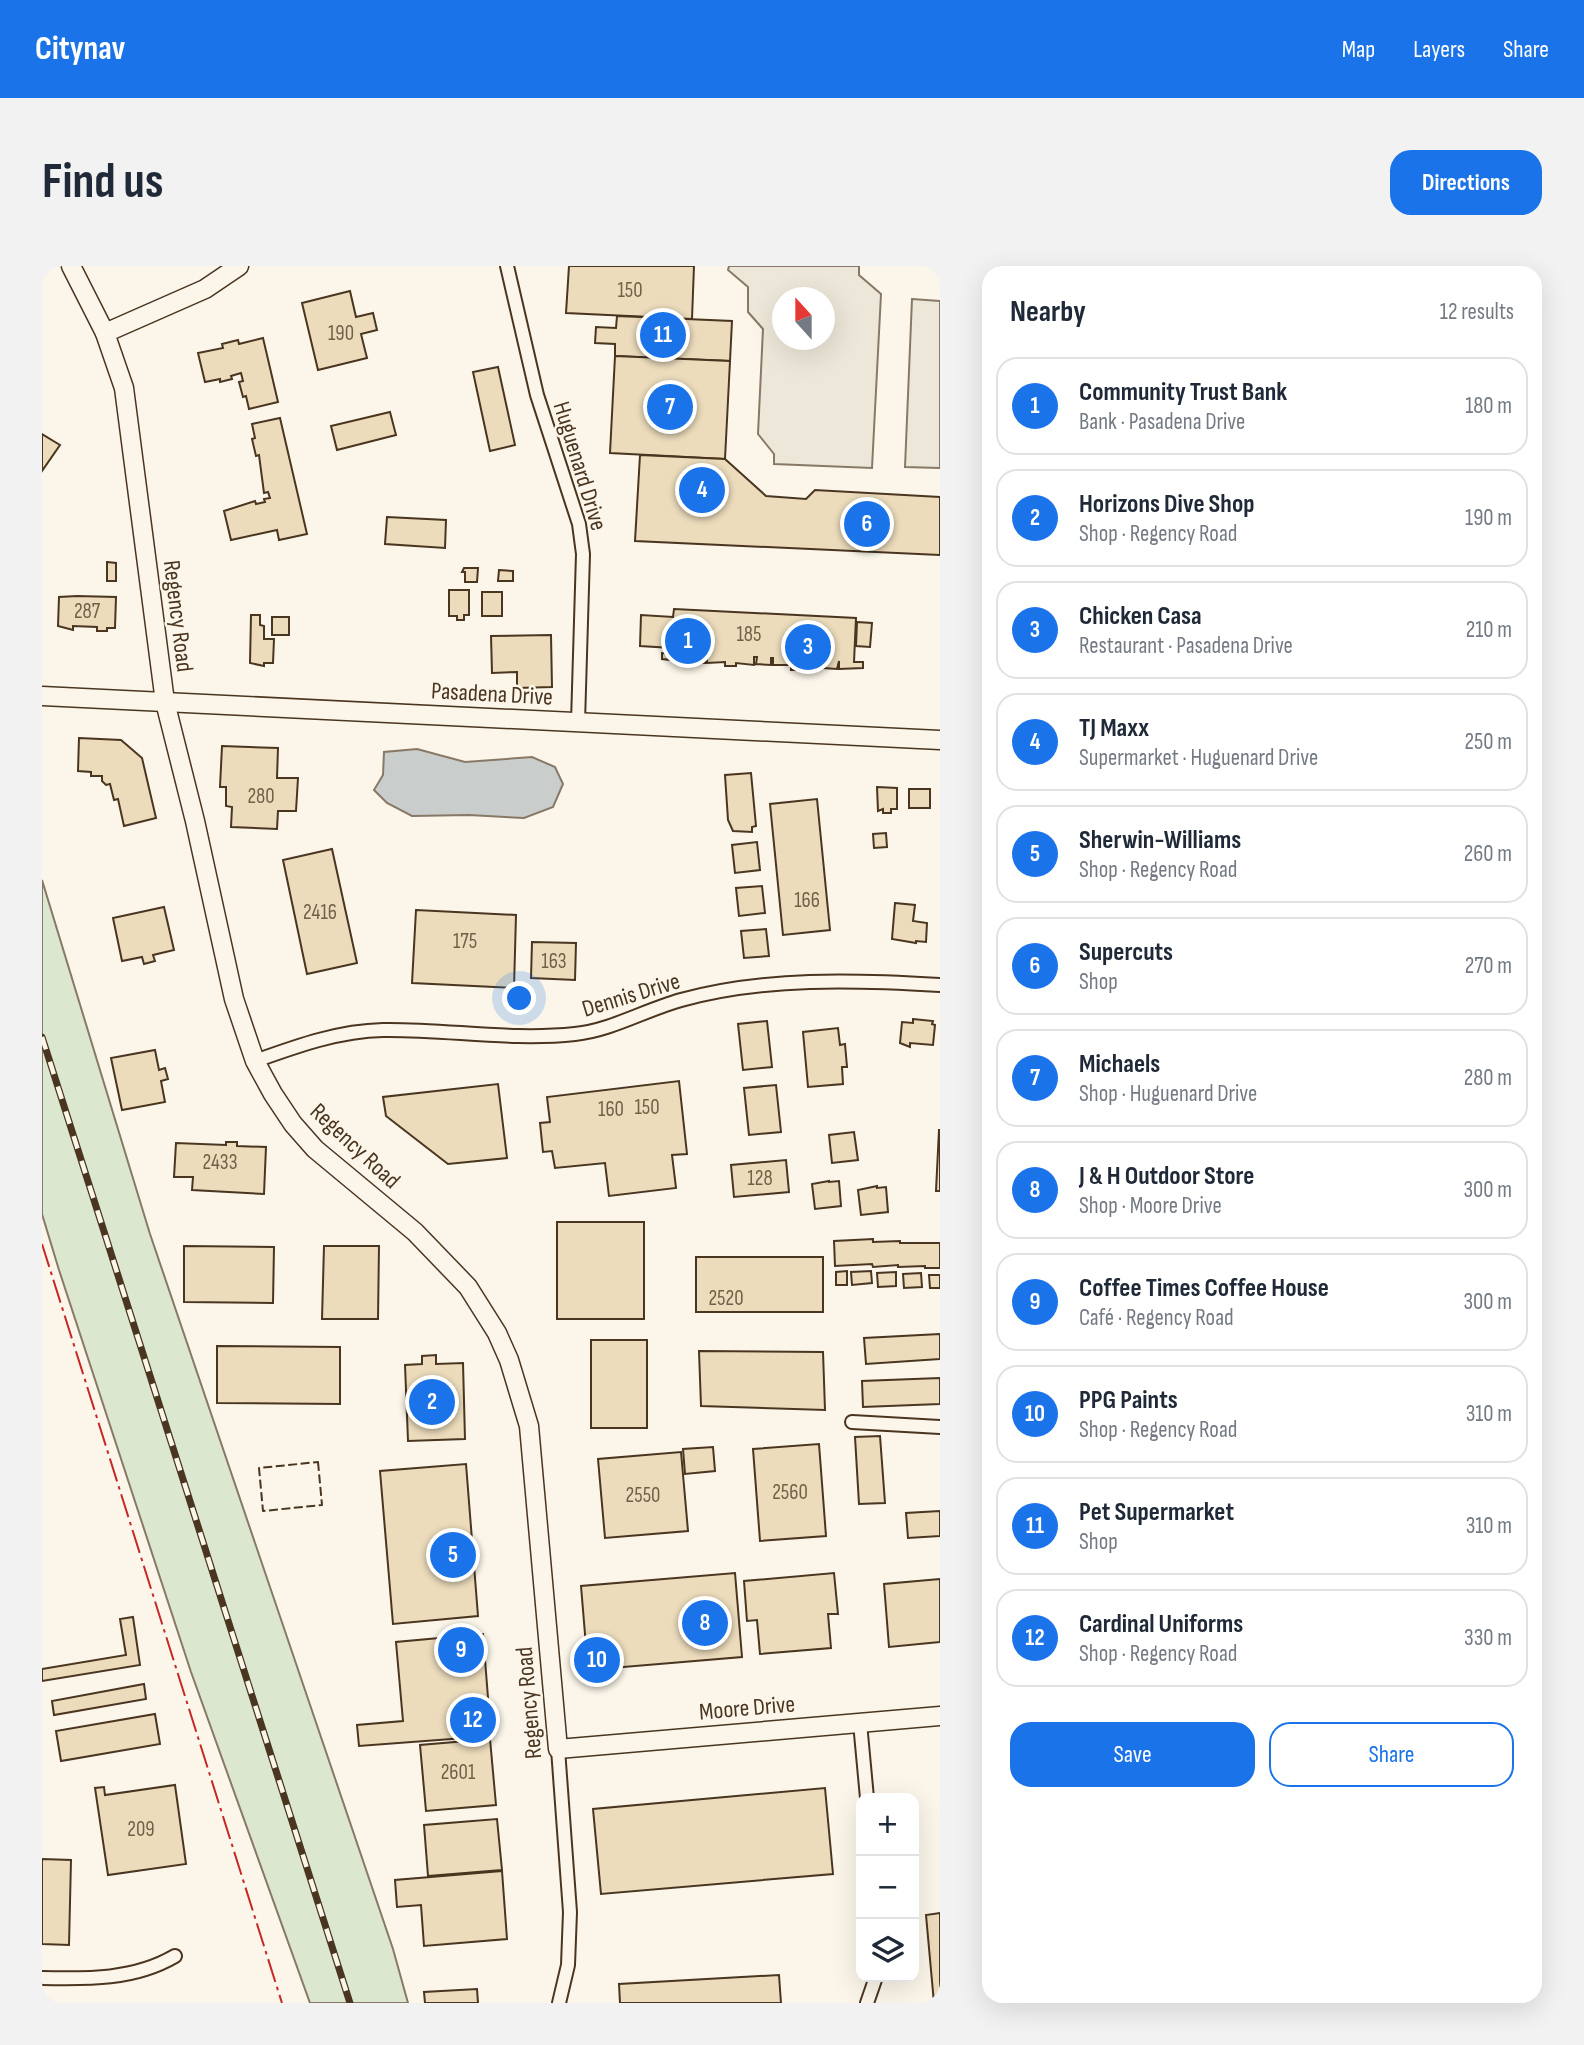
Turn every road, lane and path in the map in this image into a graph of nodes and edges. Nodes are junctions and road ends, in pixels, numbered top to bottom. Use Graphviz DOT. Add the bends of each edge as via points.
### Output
graph roads {
  1 [pos="71,266"];
  2 [pos="239,266"];
  3 [pos="507,266"];
  4 [pos="104,333"];
  5 [pos="42,696"];
  6 [pos="164,702"];
  7 [pos="578,722"];
  8 [pos="940,740"];
  9 [pos="940,985"];
  10 [pos="255,1060"];
  11 [pos="852,1422"];
  12 [pos="940,1427"];
  13 [pos="940,1716"];
  14 [pos="860,1723"];
  15 [pos="558,1749"];
  16 [pos="867,1793"];
  17 [pos="175,1956"];
  18 [pos="42,1978"];
  19 [pos="874,1982"];
  20 [pos="559,2003"];
  21 [pos="867,2003"];
  1 -- 4 [label="street, Regency Road"];
  2 -- 4 [label="street" via="205,289"];
  3 -- 7 [label="street, Huguenard Drive" via="537,395 579,524 583,554"];
  4 -- 6 [label="street, Regency Road" via="124,388"];
  5 -- 6 [label="street, Pasadena Drive"];
  6 -- 7 [label="street, Pasadena Drive"];
  6 -- 10 [label="street, Regency Road" via="234,999"];
  7 -- 8 [label="street, Pasadena Drive"];
  9 -- 10 [label="street, Dennis Drive" via="854,981 754,987 680,1000 599,1030 575,1034 382,1030 321,1038"];
  10 -- 15 [label="street, Regency Road" via="286,1114 315,1149 452,1269 483,1309 505,1351 529,1426"];
  11 -- 12 [label="street"];
  13 -- 14 [label="street, Moore Drive"];
  14 -- 15 [label="street, Moore Drive"];
  14 -- 16 [label="street"];
  15 -- 20 [label="street, Regency Road" via="570,1912 568,1965"];
  17 -- 18 [label="street" via="125,1975"];
  19 -- 21 [label="street"];
}
